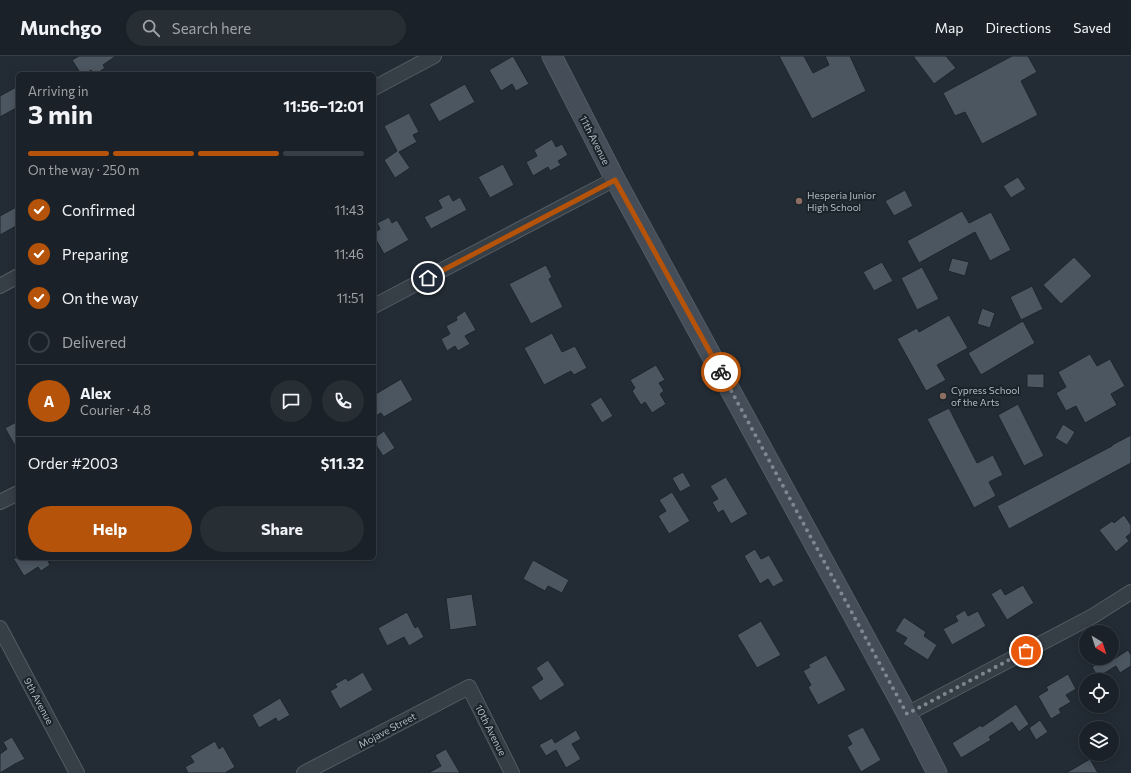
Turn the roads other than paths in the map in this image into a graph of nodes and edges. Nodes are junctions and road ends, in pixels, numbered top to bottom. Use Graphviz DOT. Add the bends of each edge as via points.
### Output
graph roads {
  1 [pos="434,56"];
  2 [pos="552,56"];
  3 [pos="376,87"];
  4 [pos="615,180"];
  5 [pos="16,277"];
  6 [pos="0,286"];
  7 [pos="376,305"];
  8 [pos="16,494"];
  9 [pos="0,502"];
  10 [pos="1131,592"];
  11 [pos="0,628"];
  12 [pos="469,687"];
  13 [pos="907,714"];
  14 [pos="77,773"];
  15 [pos="304,773"];
  16 [pos="512,773"];
  17 [pos="937,773"];
  1 -- 3 [label="street"];
  2 -- 4 [label="main road, 11th Avenue"];
  4 -- 7 [label="street"];
  4 -- 13 [label="main road, 11th Avenue"];
  5 -- 6 [label="street"];
  8 -- 9 [label="street"];
  10 -- 13 [label="street" via="1093,616"];
  11 -- 14 [label="street, 9th Avenue"];
  12 -- 15 [label="street, Mojave Street"];
  12 -- 16 [label="street, 10th Avenue"];
  13 -- 17 [label="main road, 11th Avenue"];
}
